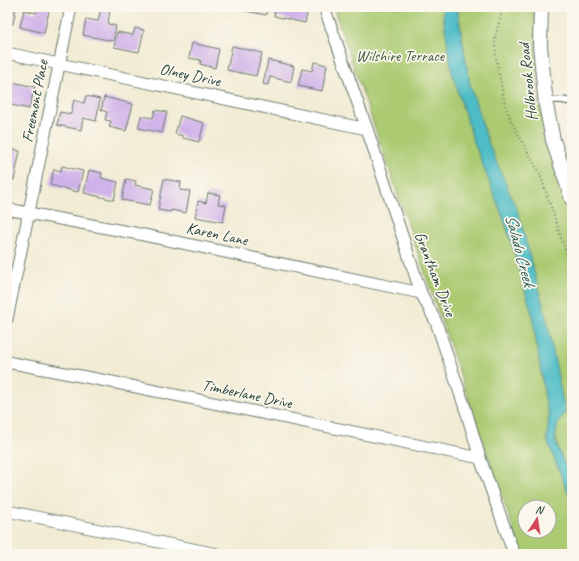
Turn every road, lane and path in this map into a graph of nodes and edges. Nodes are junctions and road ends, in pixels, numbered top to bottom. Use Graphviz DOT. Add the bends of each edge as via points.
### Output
graph roads {
  1 [pos="71,7"];
  2 [pos="324,7"];
  3 [pos="502,7"];
  4 [pos="541,7"];
  5 [pos="7,53"];
  6 [pos="59,63"];
  7 [pos="545,100"];
  8 [pos="572,102"];
  9 [pos="367,129"];
  10 [pos="572,199"];
  11 [pos="7,209"];
  12 [pos="28,214"];
  13 [pos="572,270"];
  14 [pos="421,293"];
  15 [pos="7,319"];
  16 [pos="7,362"];
  17 [pos="480,458"];
  18 [pos="7,511"];
  19 [pos="217,554"];
  20 [pos="514,554"];
  1 -- 6 [label="street, Freemont Place"];
  2 -- 9 [label="street, Grantham Drive"];
  3 -- 13 [label="path" via="495,38 505,105 540,174"];
  4 -- 7 [label="street, Holbrook Road" via="540,46"];
  5 -- 6 [label="street, Olney Drive"];
  6 -- 9 [label="street, Olney Drive"];
  6 -- 12 [label="street, Freemont Place"];
  7 -- 8 [label="lane"];
  7 -- 10 [label="street, Holbrook Road" via="553,140"];
  9 -- 14 [label="street, Grantham Drive"];
  11 -- 12 [label="street, Karen Lane"];
  12 -- 14 [label="street, Karen Lane" via="139,234"];
  12 -- 15 [label="street, Freemont Place"];
  14 -- 17 [label="street, Grantham Drive" via="436,322"];
  16 -- 17 [label="street, Timberlane Drive"];
  17 -- 20 [label="street, Grantham Drive"];
  18 -- 19 [label="street"];
}
